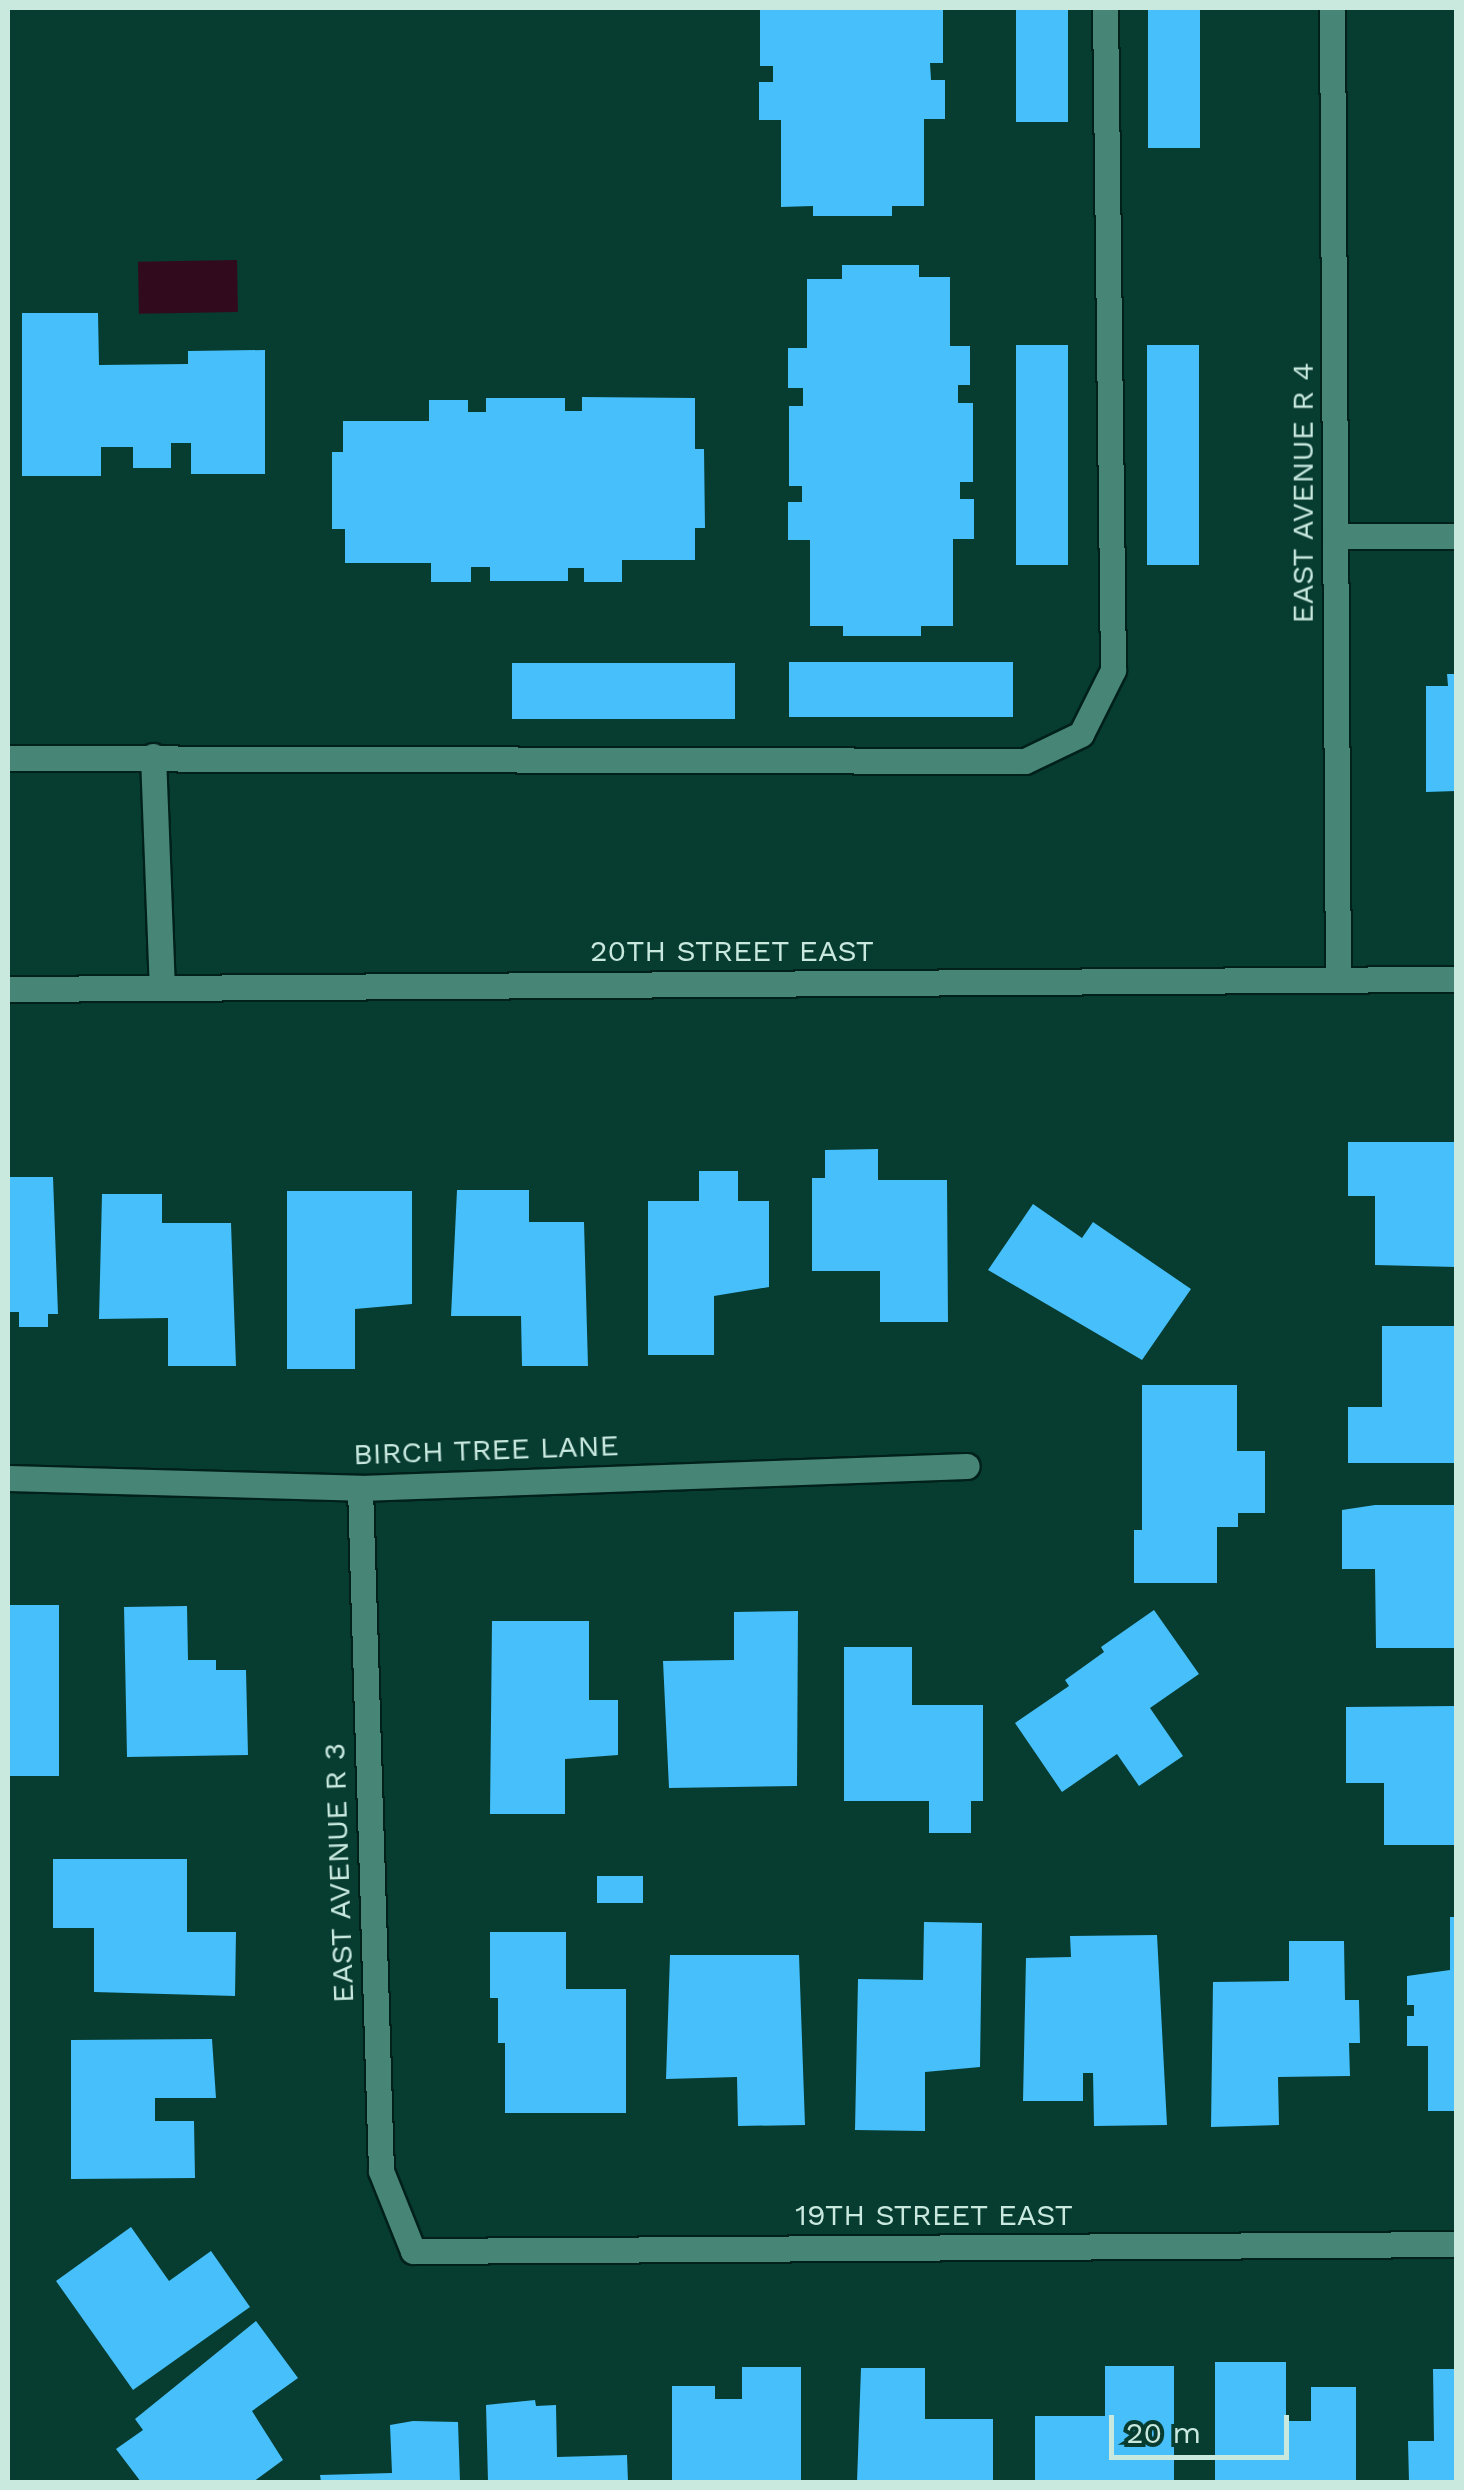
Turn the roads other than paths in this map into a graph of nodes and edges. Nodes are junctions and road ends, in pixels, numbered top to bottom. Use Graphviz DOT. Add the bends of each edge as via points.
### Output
graph roads {
  1 [pos="1105,8"];
  2 [pos="1332,8"];
  3 [pos="1336,536"];
  4 [pos="1456,536"];
  5 [pos="153,756"];
  6 [pos="8,758"];
  7 [pos="1338,979"];
  8 [pos="1456,979"];
  9 [pos="162,987"];
  10 [pos="8,989"];
  11 [pos="967,1466"];
  12 [pos="8,1478"];
  13 [pos="360,1488"];
  14 [pos="1456,2244"];
  15 [pos="412,2251"];
  1 -- 5 [label="street" via="1113,670 1081,734 1025,761"];
  2 -- 3 [label="street, EAST AVENUE R 4"];
  3 -- 4 [label="street"];
  3 -- 7 [label="street, EAST AVENUE R 4"];
  5 -- 6 [label="street"];
  5 -- 9 [label="street"];
  7 -- 8 [label="street, 20TH STREET EAST"];
  7 -- 9 [label="street, 20TH STREET EAST"];
  9 -- 10 [label="street, 20TH STREET EAST"];
  11 -- 13 [label="street, BIRCH TREE LANE"];
  12 -- 13 [label="street, BIRCH TREE LANE"];
  13 -- 15 [label="street, EAST AVENUE R 3" via="380,2171"];
  14 -- 15 [label="street, 19TH STREET EAST"];
}
